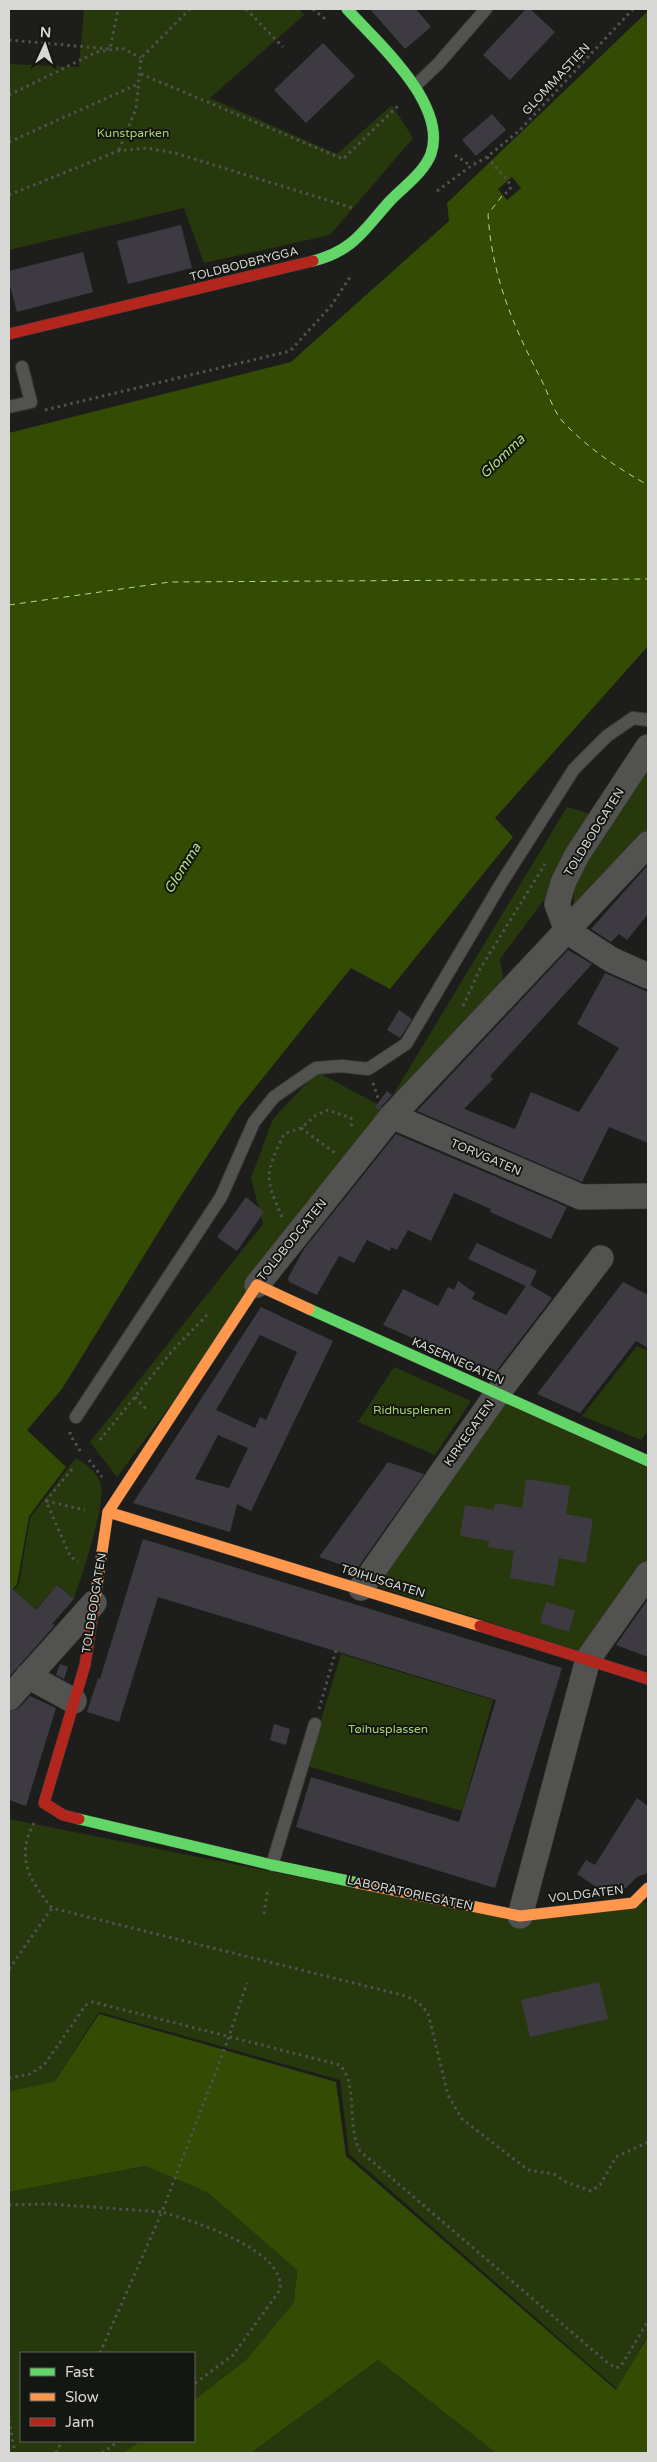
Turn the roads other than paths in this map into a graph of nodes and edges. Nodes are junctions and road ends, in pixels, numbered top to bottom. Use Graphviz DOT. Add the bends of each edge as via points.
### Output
graph roads {
  1 [pos="486,9"];
  2 [pos="352,11"];
  3 [pos="415,86"];
  4 [pos="9,334"];
  5 [pos="22,367"];
  6 [pos="9,407"];
  7 [pos="648,720"];
  8 [pos="648,747"];
  9 [pos="648,844"];
  10 [pos="567,931"];
  11 [pos="648,976"];
  12 [pos="392,1116"];
  13 [pos="648,1196"];
  14 [pos="601,1258"];
  15 [pos="256,1285"];
  16 [pos="497,1394"];
  17 [pos="76,1417"];
  18 [pos="648,1461"];
  19 [pos="108,1514"];
  20 [pos="648,1574"];
  21 [pos="362,1588"];
  22 [pos="94,1603"];
  23 [pos="588,1659"];
  24 [pos="28,1676"];
  25 [pos="648,1679"];
  26 [pos="9,1698"];
  27 [pos="74,1701"];
  28 [pos="315,1724"];
  29 [pos="44,1802"];
  30 [pos="272,1865"];
  31 [pos="648,1888"];
  32 [pos="520,1916"];
  1 -- 3 [label="lane"];
  2 -- 3 [label="street"];
  3 -- 4 [label="street, TOLDBODBRYGGA" via="430,112 434,141 424,164 362,234 340,253"];
  5 -- 6 [label="lane" via="31,402"];
  7 -- 17 [label="lane" via="633,718 607,736 574,769 502,882 406,1044 368,1069 316,1068 274,1097 254,1122 221,1197"];
  8 -- 10 [label="street, TOLDBODGATEN" via="563,883 557,904"];
  9 -- 10 [label="street"];
  10 -- 11 [label="street" via="612,960"];
  10 -- 12 [label="street, TOLDBODGATEN"];
  12 -- 13 [label="street, TORVGATEN" via="581,1197"];
  12 -- 15 [label="street, TOLDBODGATEN"];
  14 -- 16 [label="street, KIRKEGATEN"];
  15 -- 16 [label="street, KASERNEGATEN"];
  15 -- 19 [label="street, TOLDBODGATEN"];
  16 -- 18 [label="street, KASERNEGATEN"];
  16 -- 21 [label="street, KIRKEGATEN"];
  19 -- 21 [label="street, TØIHUSGATEN"];
  19 -- 22 [label="street, TOLDBODGATEN"];
  20 -- 23 [label="street"];
  21 -- 23 [label="street, TØIHUSGATEN"];
  22 -- 24 [label="street"];
  22 -- 27 [label="street, TOLDBODGATEN" via="85,1665"];
  23 -- 25 [label="street, TØIHUSGATEN"];
  23 -- 32 [label="street"];
  24 -- 26 [label="street"];
  24 -- 27 [label="street"];
  27 -- 29 [label="street, TOLDBODGATEN"];
  28 -- 30 [label="lane"];
  29 -- 30 [label="street, LABORATORIEGATEN" via="64,1815"];
  30 -- 32 [label="street, LABORATORIEGATEN"];
  31 -- 32 [label="street, VOLDGATEN" via="633,1902"];
}
